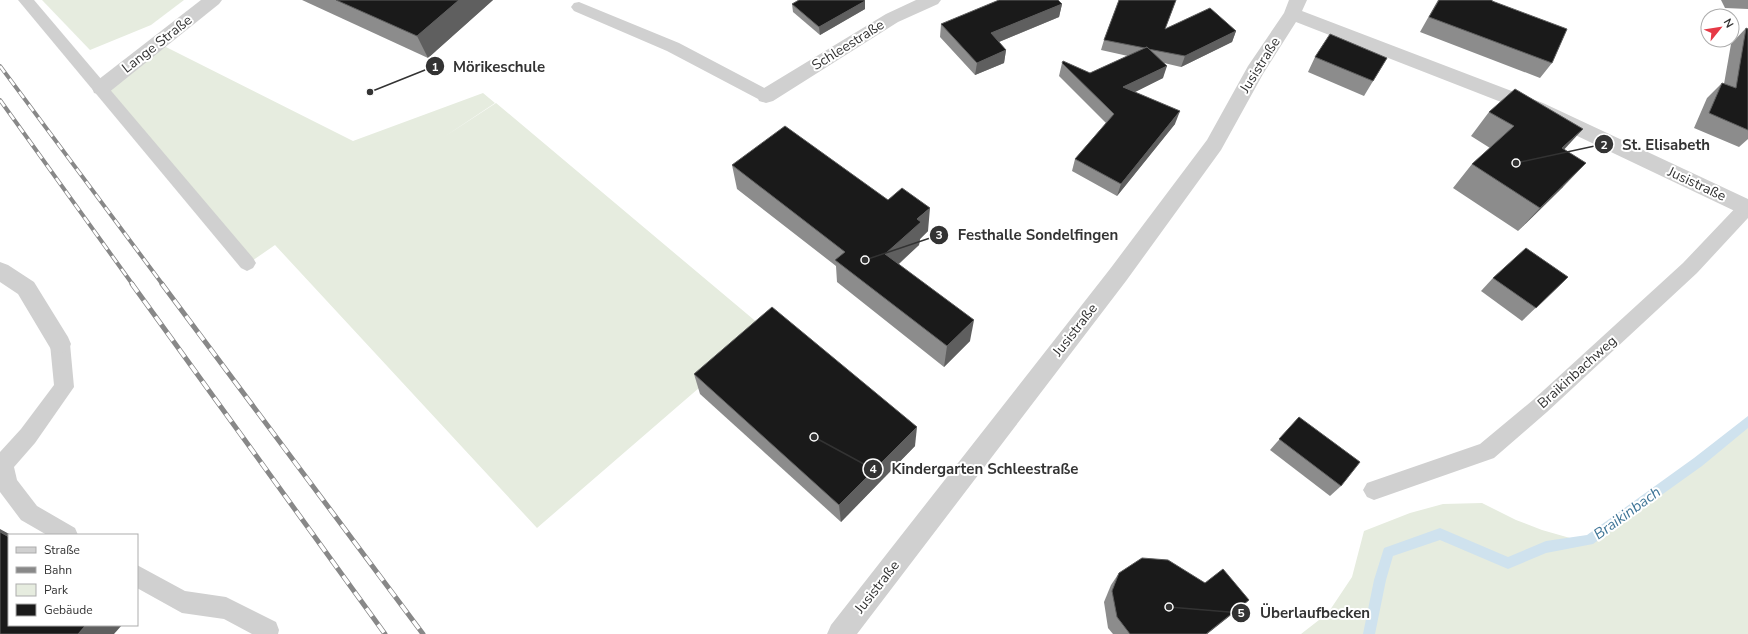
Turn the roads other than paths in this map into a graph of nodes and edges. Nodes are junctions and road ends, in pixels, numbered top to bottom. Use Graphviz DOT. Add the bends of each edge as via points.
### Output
graph roads {
  1 [pos="26,0"];
  2 [pos="213,0"];
  3 [pos="932,0"];
  4 [pos="579,7"];
  5 [pos="1295,7"];
  6 [pos="101,88"];
  7 [pos="766,96"];
  8 [pos="1747,206"];
  9 [pos="247,263"];
  10 [pos="0,272"];
  11 [pos="60,344"];
  12 [pos="1374,490"];
  13 [pos="65,534"];
  14 [pos="138,577"];
  15 [pos="268,630"];
  16 [pos="840,634"];
  1 -- 6 [label="lane"];
  2 -- 6 [label="street, Lange Straße"];
  3 -- 7 [label="street, Schleestraße" via="892,18"];
  4 -- 7 [label="lane" via="673,48"];
  5 -- 8 [label="street, Jusistraße" via="1536,108"];
  5 -- 16 [label="street, Jusistraße" via="1255,71 1214,145 1113,281"];
  6 -- 9 [label="lane"];
  8 -- 12 [label="lane, Braikinbachweg" via="1690,268 1540,406 1487,451"];
  10 -- 11 [label="street" via="26,288"];
  11 -- 13 [label="lane" via="64,387 28,436 3,464 7,484 29,513"];
  14 -- 15 [label="lane" via="182,602 226,608"];
}
